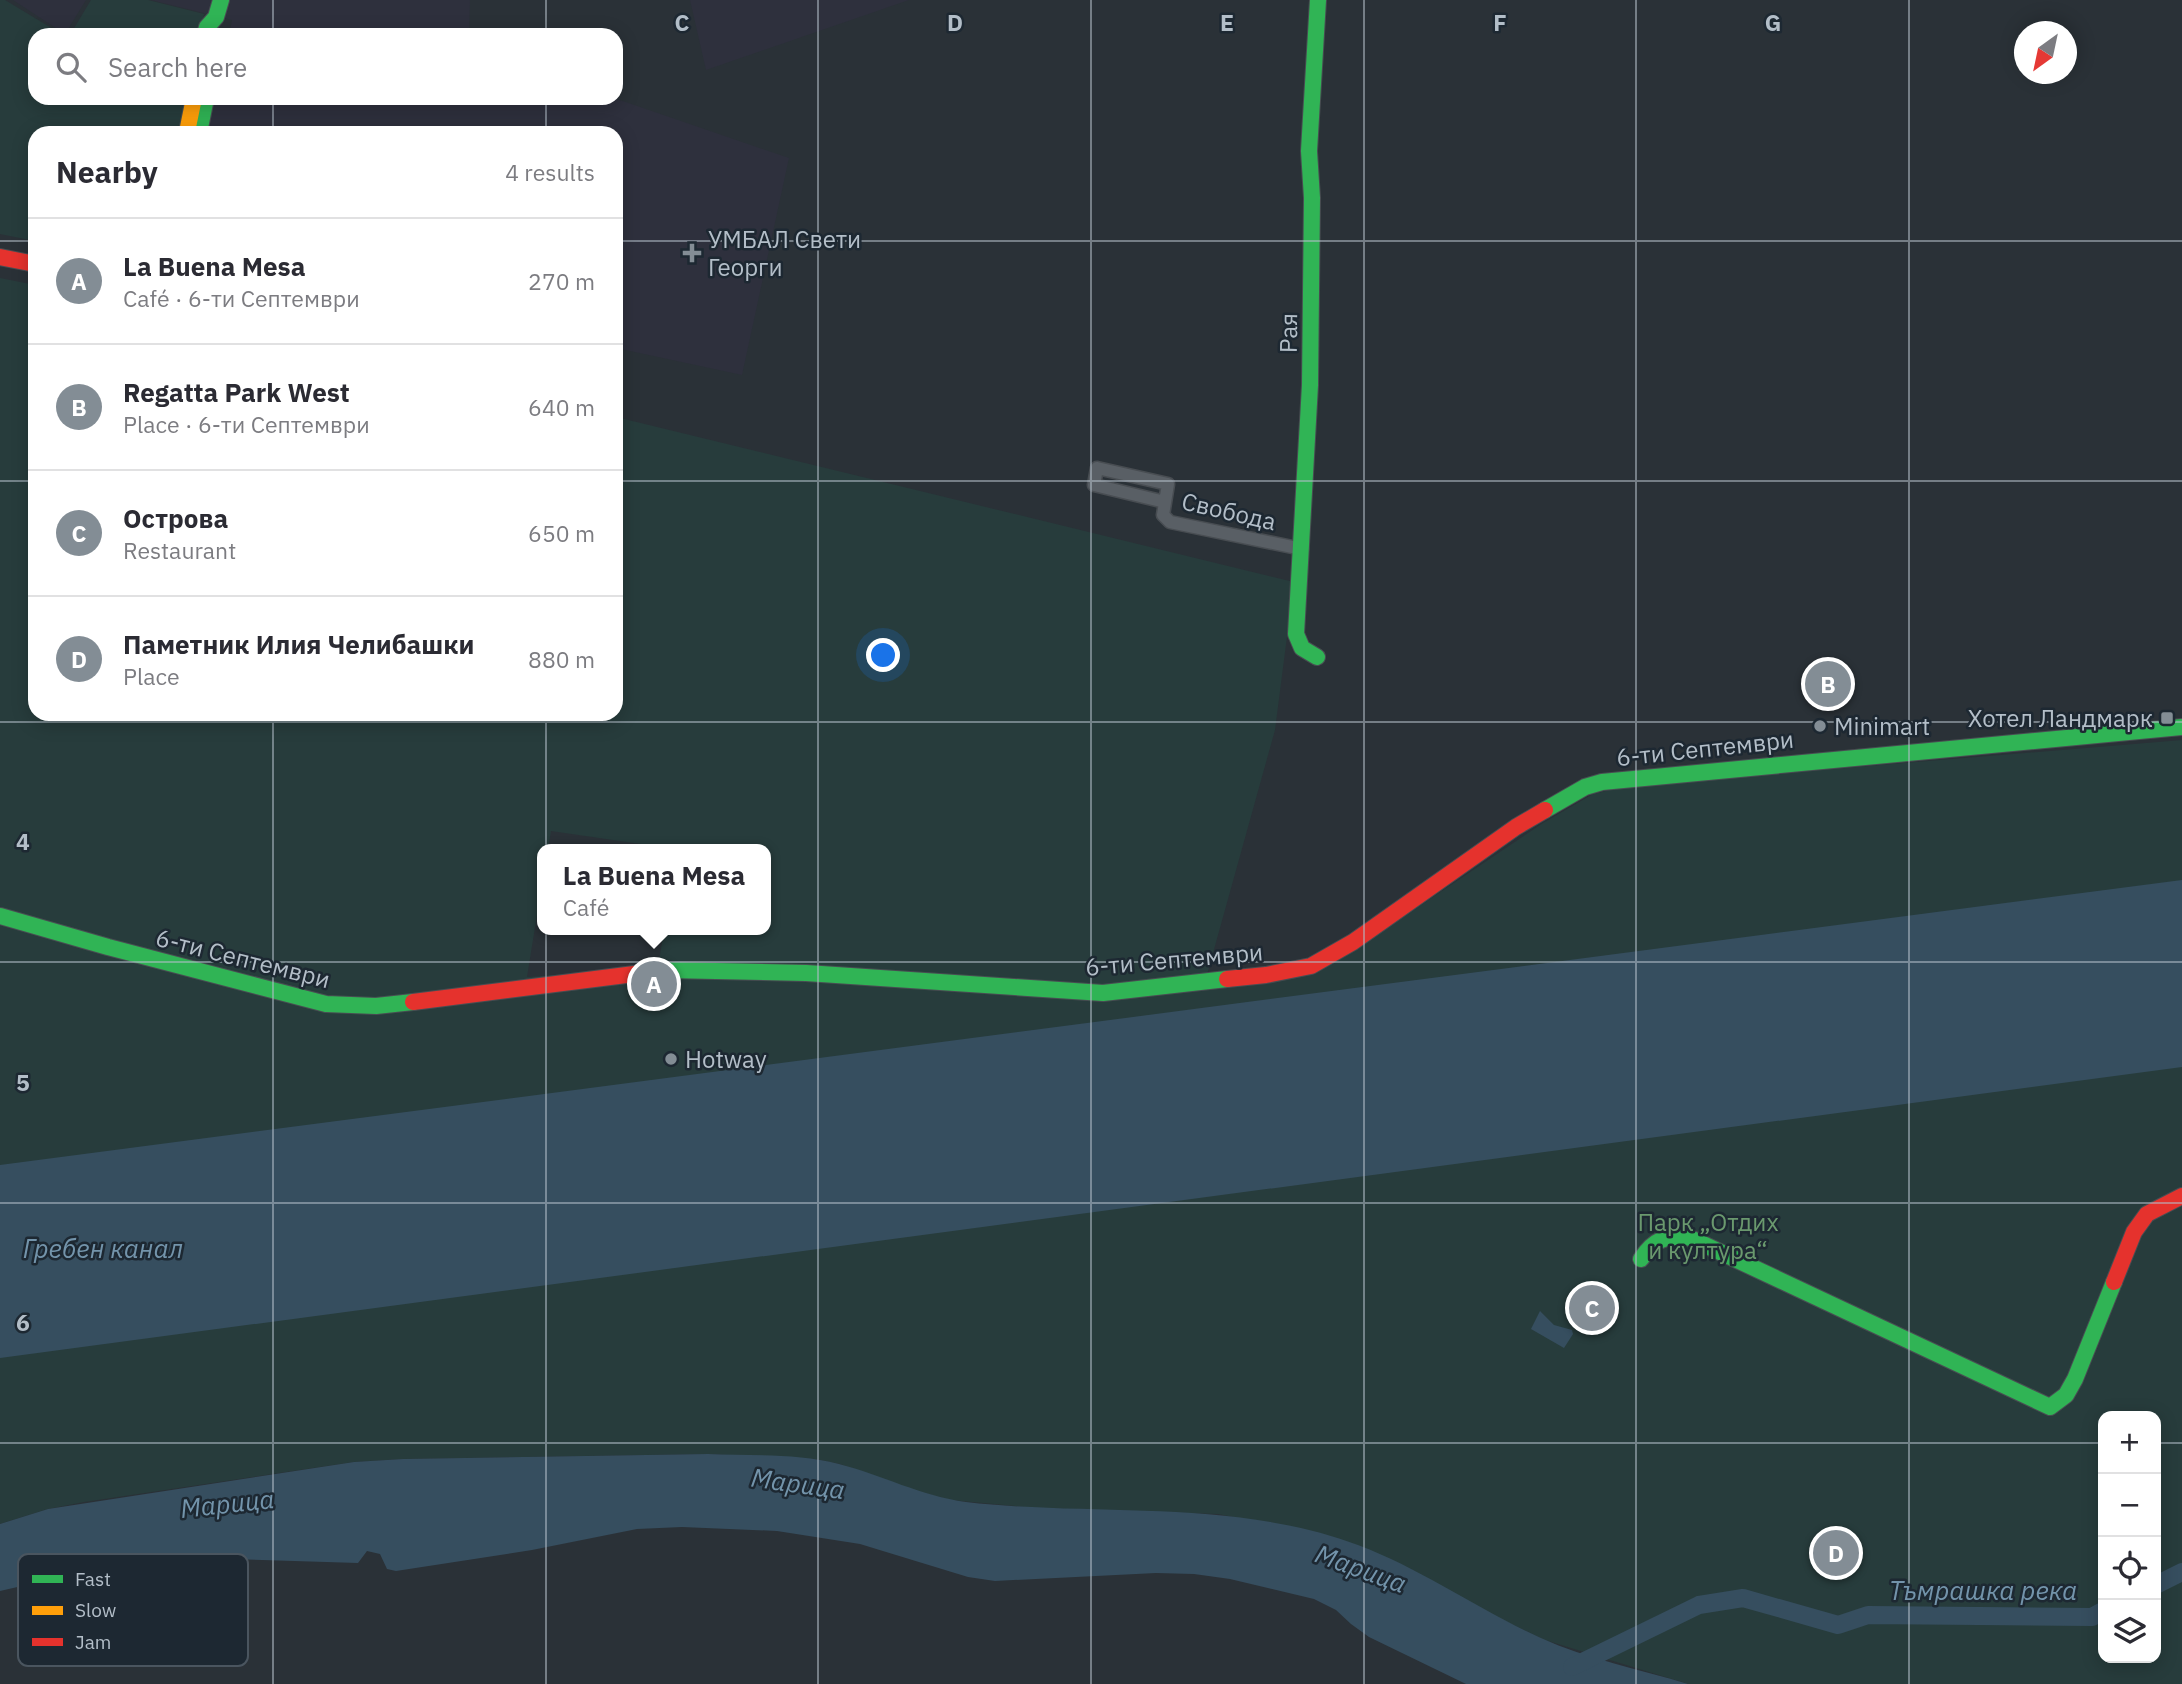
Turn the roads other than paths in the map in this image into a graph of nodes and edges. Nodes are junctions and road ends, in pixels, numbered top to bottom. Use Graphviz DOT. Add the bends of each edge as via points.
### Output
graph roads {
  1 [pos="221,0"];
  2 [pos="1318,0"];
  3 [pos="216,17"];
  4 [pos="206,28"];
  5 [pos="220,28"];
  6 [pos="193,105"];
  7 [pos="205,105"];
  8 [pos="188,126"];
  9 [pos="200,126"];
  10 [pos="0,257"];
  11 [pos="28,263"];
  12 [pos="1165,502"];
  13 [pos="1302,549"];
  14 [pos="1317,657"];
  15 [pos="2182,727"];
  16 [pos="0,916"];
  17 [pos="2182,1196"];
  18 [pos="1642,1259"];
  1 -- 3 [label="street"];
  2 -- 13 [label="street, Рая" via="1309,151 1310,371"];
  3 -- 4 [label="street"];
  3 -- 5 [label="street"];
  6 -- 8 [label="street"];
  7 -- 9 [label="street"];
  10 -- 11 [label="street"];
  12 -- 12 [label="street, Свобода" via="1168,484 1097,468 1094,485"];
  12 -- 13 [label="street, Свобода" via="1163,515 1170,522"];
  13 -- 14 [label="street, Рая" via="1296,634 1301,648"];
  15 -- 16 [label="street, 6-ти Септември" via="1601,782 1516,827 1353,942 1311,966 1102,993 806,973 668,970 376,1006 326,1004"];
  17 -- 18 [label="street" via="2147,1214 2134,1232 2075,1379 2066,1395 2050,1407 1688,1237 1651,1242"];
}
